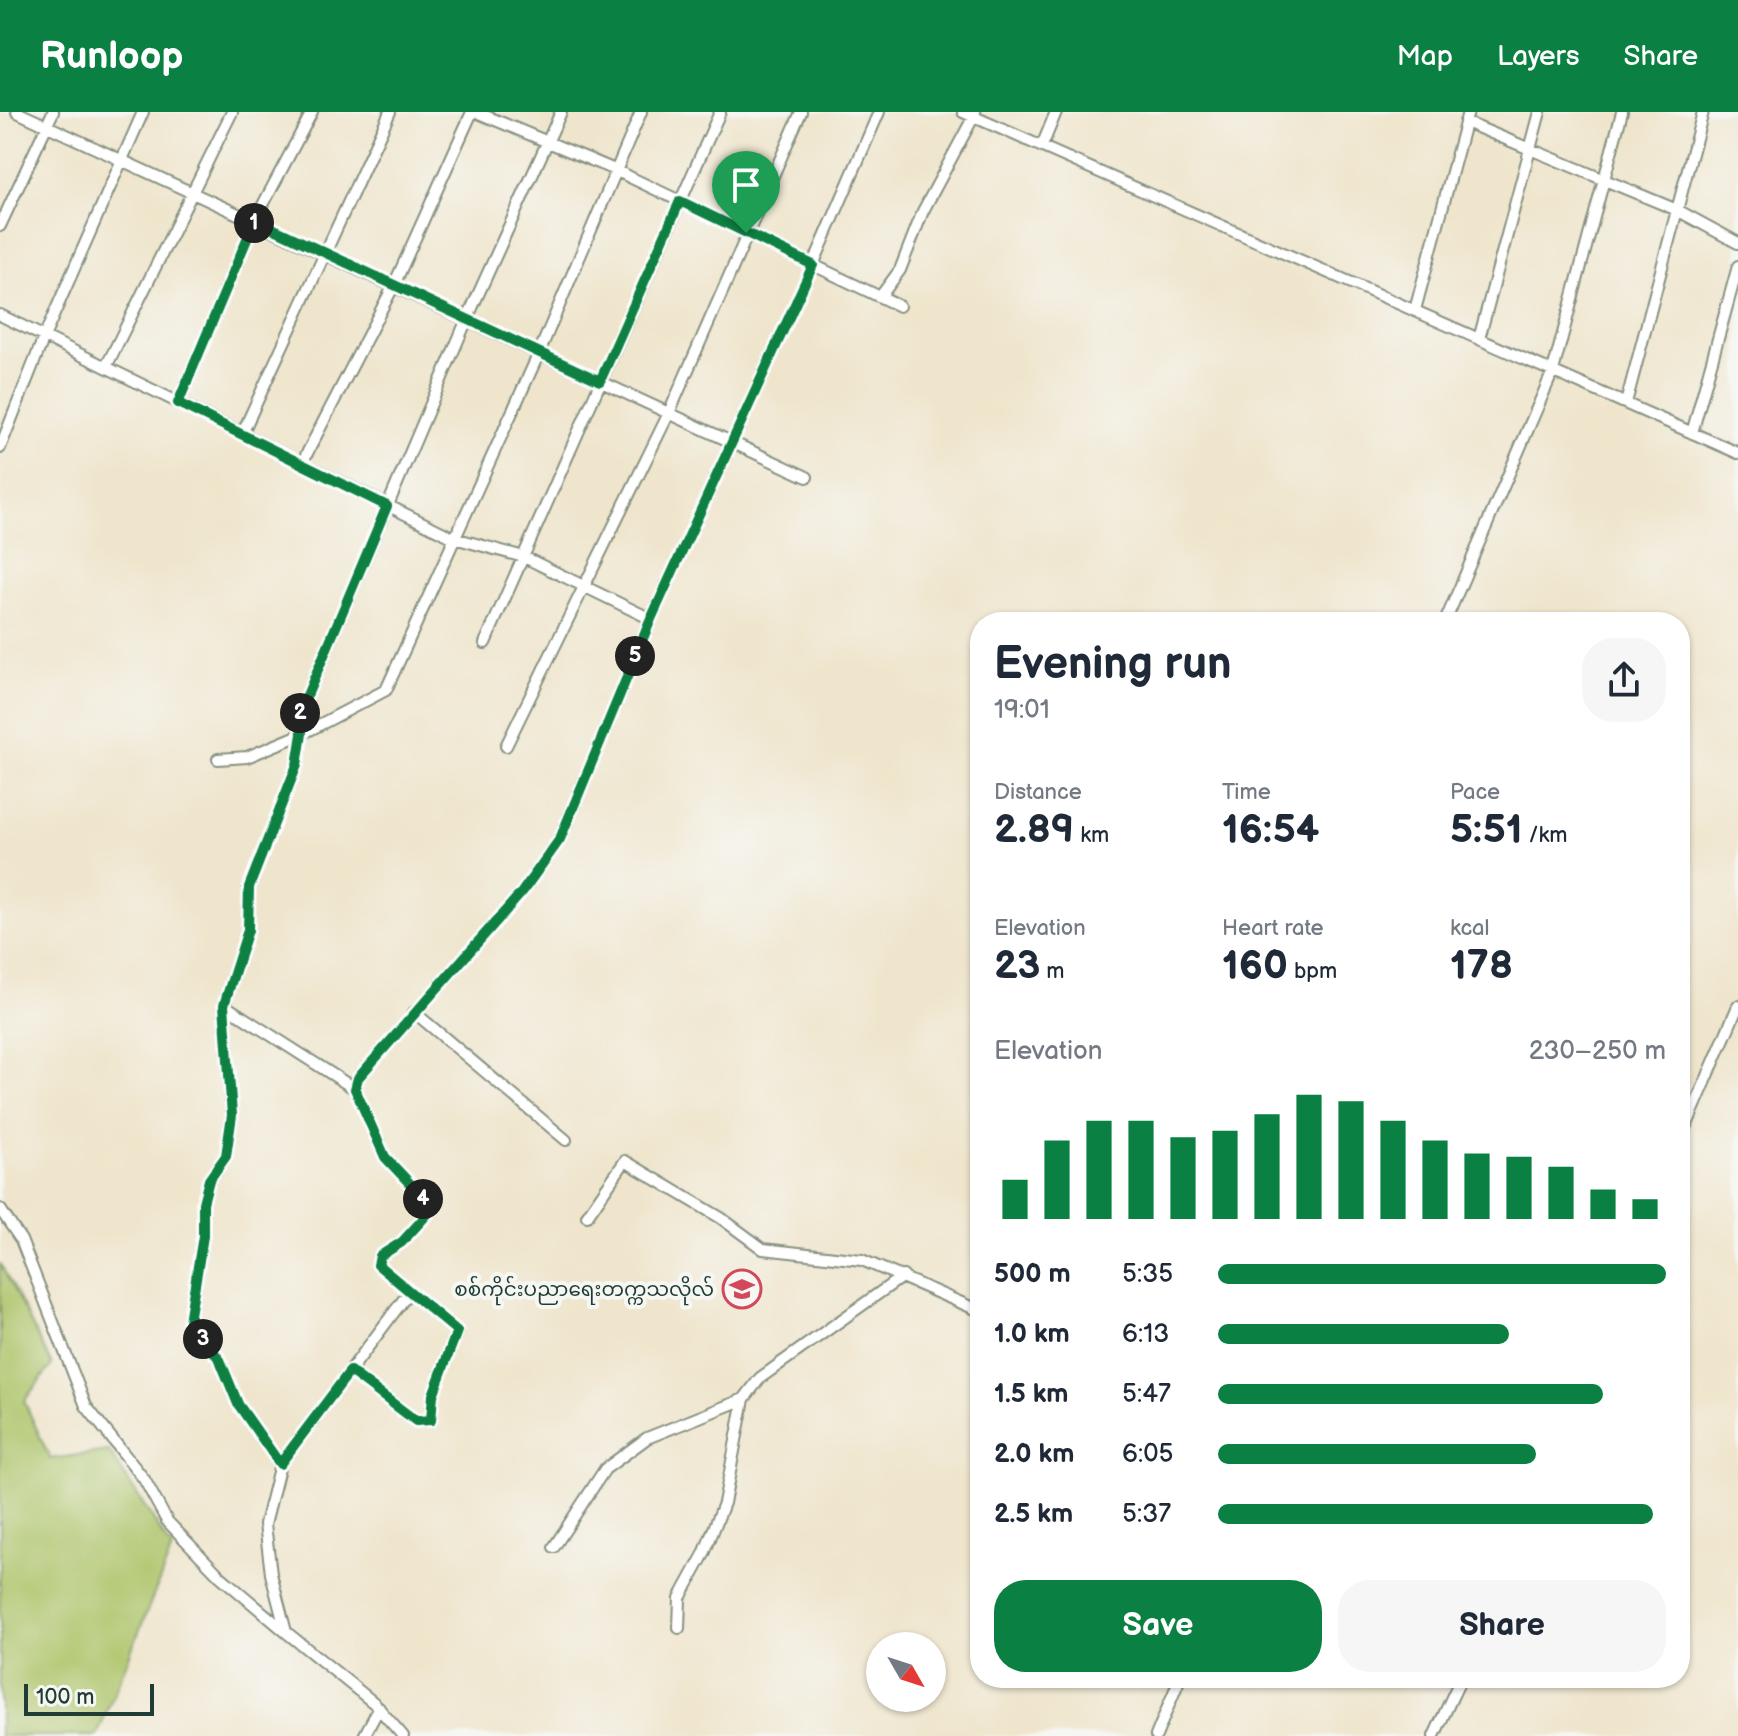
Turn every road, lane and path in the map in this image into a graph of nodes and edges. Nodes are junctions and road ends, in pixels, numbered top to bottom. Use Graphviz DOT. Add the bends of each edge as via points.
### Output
graph roads {
  1 [pos="17,112"];
  2 [pos="53,112"];
  3 [pos="143,112"];
  4 [pos="232,112"];
  5 [pos="312,112"];
  6 [pos="390,112"];
  7 [pos="474,112"];
  8 [pos="561,112"];
  9 [pos="641,112"];
  10 [pos="720,112"];
  11 [pos="801,112"];
  12 [pos="879,112"];
  13 [pos="1056,112"];
  14 [pos="1540,112"];
  15 [pos="1622,112"];
  16 [pos="1703,112"];
  17 [pos="971,114"];
  18 [pos="1467,117"];
  19 [pos="47,125"];
  20 [pos="549,141"];
  21 [pos="1042,146"];
  22 [pos="1529,150"];
  23 [pos="121,159"];
  24 [pos="615,170"];
  25 [pos="1604,181"];
  26 [pos="195,193"];
  27 [pos="680,201"];
  28 [pos="1677,210"];
  29 [pos="255,220"];
  30 [pos="0,226"];
  31 [pos="746,233"];
  32 [pos="1738,243"];
  33 [pos="324,252"];
  34 [pos="813,265"];
  35 [pos="1738,266"];
  36 [pos="394,285"];
  37 [pos="880,297"];
  38 [pos="899,306"];
  39 [pos="1415,310"];
  40 [pos="0,315"];
  41 [pos="467,319"];
  42 [pos="44,337"];
  43 [pos="1479,339"];
  44 [pos="539,353"];
  45 [pos="106,367"];
  46 [pos="1553,371"];
  47 [pos="600,381"];
  48 [pos="178,403"];
  49 [pos="1626,403"];
  50 [pos="669,413"];
  51 [pos="1692,433"];
  52 [pos="242,434"];
  53 [pos="733,443"];
  54 [pos="0,448"];
  55 [pos="1738,453"];
  56 [pos="302,463"];
  57 [pos="807,477"];
  58 [pos="387,506"];
  59 [pos="454,538"];
  60 [pos="524,557"];
  61 [pos="583,588"];
  62 [pos="1449,612"];
  63 [pos="651,619"];
  64 [pos="485,643"];
  65 [pos="302,734"];
  66 [pos="506,746"];
  67 [pos="218,759"];
  68 [pos="224,1005"];
  69 [pos="1738,1006"];
  70 [pos="414,1012"];
  71 [pos="355,1089"];
  72 [pos="1690,1118"];
  73 [pos="566,1140"];
  74 [pos="0,1209"];
  75 [pos="587,1216"];
  76 [pos="903,1276"];
  77 [pos="410,1291"];
  78 [pos="970,1306"];
  79 [pos="350,1371"];
  80 [pos="744,1399"];
  81 [pos="280,1464"];
  82 [pos="554,1547"];
  83 [pos="679,1628"];
  84 [pos="286,1632"];
  85 [pos="1176,1688"];
  86 [pos="1456,1688"];
  87 [pos="379,1708"];
  88 [pos="364,1736"];
  89 [pos="403,1736"];
  90 [pos="1156,1736"];
  91 [pos="1434,1736"];
  1 -- 19 [label="street"];
  2 -- 19 [label="street"];
  3 -- 23 [label="street"];
  4 -- 26 [label="street"];
  5 -- 29 [label="street"];
  6 -- 33 [label="street"];
  7 -- 20 [label="street"];
  7 -- 36 [label="street"];
  8 -- 20 [label="street"];
  9 -- 24 [label="street"];
  10 -- 27 [label="street"];
  11 -- 31 [label="street"];
  12 -- 34 [label="street"];
  13 -- 21 [label="street"];
  14 -- 22 [label="street"];
  15 -- 25 [label="street"];
  16 -- 28 [label="street"];
  17 -- 21 [label="street"];
  17 -- 37 [label="street" via="900,270"];
  18 -- 22 [label="street"];
  18 -- 39 [label="street"];
  19 -- 23 [label="street"];
  19 -- 30 [label="street"];
  20 -- 24 [label="street"];
  20 -- 41 [label="street"];
  21 -- 39 [label="street"];
  22 -- 25 [label="street"];
  22 -- 43 [label="street"];
  23 -- 26 [label="street"];
  23 -- 42 [label="street"];
  24 -- 27 [label="street"];
  24 -- 44 [label="street"];
  25 -- 28 [label="street"];
  25 -- 46 [label="street"];
  26 -- 29 [label="street"];
  26 -- 45 [label="street"];
  27 -- 31 [label="street"];
  27 -- 47 [label="street"];
  28 -- 32 [label="street"];
  28 -- 49 [label="street"];
  29 -- 33 [label="street"];
  29 -- 48 [label="street"];
  31 -- 34 [label="street"];
  31 -- 50 [label="street"];
  33 -- 36 [label="street"];
  33 -- 52 [label="street"];
  34 -- 37 [label="street"];
  34 -- 53 [label="street"];
  35 -- 51 [label="street"];
  36 -- 41 [label="street"];
  36 -- 56 [label="street"];
  37 -- 38 [label="street"];
  39 -- 43 [label="street"];
  40 -- 42 [label="street"];
  41 -- 44 [label="street"];
  41 -- 58 [label="street"];
  42 -- 45 [label="street"];
  42 -- 54 [label="street"];
  43 -- 46 [label="street"];
  44 -- 47 [label="street"];
  44 -- 59 [label="street"];
  45 -- 48 [label="street"];
  46 -- 49 [label="street"];
  46 -- 62 [label="street"];
  47 -- 50 [label="street"];
  47 -- 60 [label="street"];
  48 -- 52 [label="street"];
  49 -- 51 [label="street"];
  50 -- 53 [label="street"];
  50 -- 61 [label="street"];
  51 -- 55 [label="street"];
  52 -- 56 [label="street"];
  53 -- 57 [label="street"];
  53 -- 63 [label="street"];
  56 -- 58 [label="street"];
  58 -- 59 [label="street"];
  58 -- 65 [label="street" via="300,712"];
  59 -- 60 [label="street"];
  59 -- 65 [label="street" via="386,690"];
  60 -- 61 [label="street"];
  60 -- 64 [label="street"];
  61 -- 63 [label="street"];
  61 -- 66 [label="street"];
  63 -- 70 [label="street" via="560,839 522,892"];
  65 -- 67 [label="street" via="247,757"];
  65 -- 68 [label="street" via="297,765 249,887 248,930"];
  68 -- 71 [label="street"];
  68 -- 81 [label="street" via="232,1115 226,1156 209,1180 203,1203 189,1321 220,1360 238,1404"];
  69 -- 72 [label="street"];
  70 -- 71 [label="street" via="358,1078"];
  70 -- 73 [label="street"];
  71 -- 77 [label="street" via="385,1157 433,1208 402,1242 380,1256 383,1271"];
  74 -- 84 [label="street" via="21,1240 86,1406 144,1479 167,1521 220,1576"];
  75 -- 76 [label="street" via="625,1161 763,1249 862,1260"];
  76 -- 78 [label="street"];
  76 -- 80 [label="street" via="760,1378"];
  77 -- 79 [label="street"];
  77 -- 79 [label="street" via="457,1331 433,1395 431,1420 416,1421"];
  79 -- 81 [label="street"];
  80 -- 82 [label="street" via="647,1438 605,1469"];
  80 -- 83 [label="street" via="724,1503 680,1598"];
  81 -- 84 [label="street" via="265,1524"];
  84 -- 87 [label="street"];
  85 -- 90 [label="street"];
  86 -- 91 [label="street"];
  87 -- 88 [label="street"];
  87 -- 89 [label="street"];
}
